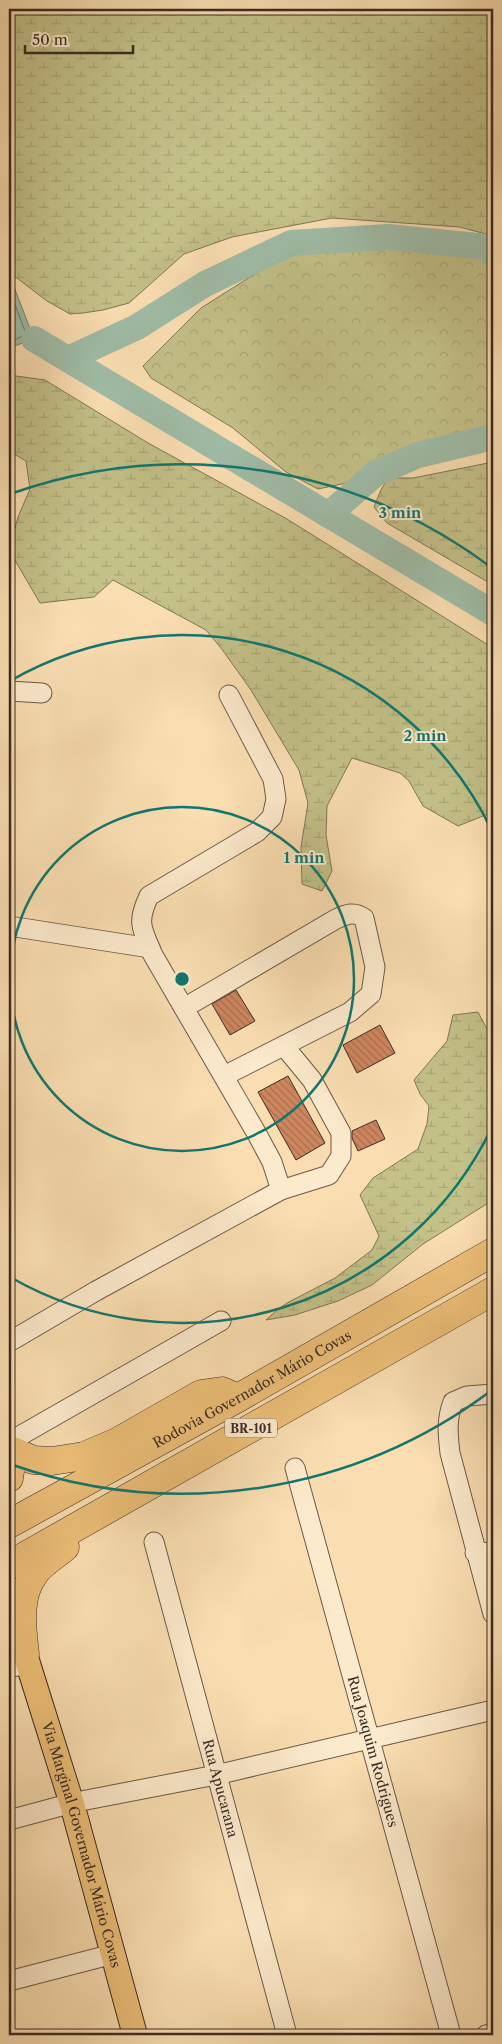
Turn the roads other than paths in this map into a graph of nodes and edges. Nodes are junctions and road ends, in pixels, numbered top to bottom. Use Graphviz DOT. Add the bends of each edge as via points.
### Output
graph roads {
  1 [pos="9,691"];
  2 [pos="42,693"];
  3 [pos="229,696"];
  4 [pos="9,926"];
  5 [pos="150,948"];
  6 [pos="184,1008"];
  7 [pos="284,1046"];
  8 [pos="224,1076"];
  9 [pos="280,1190"];
  10 [pos="493,1252"];
  11 [pos="493,1291"];
  12 [pos="221,1322"];
  13 [pos="9,1342"];
  14 [pos="493,1394"];
  15 [pos="238,1398"];
  16 [pos="10,1444"];
  17 [pos="295,1468"];
  18 [pos="9,1478"];
  19 [pos="102,1513"];
  20 [pos="9,1524"];
  21 [pos="154,1542"];
  22 [pos="484,1553"];
  23 [pos="9,1565"];
  24 [pos="493,1614"];
  25 [pos="9,1632"];
  26 [pos="21,1662"];
  27 [pos="493,1710"];
  28 [pos="369,1739"];
  29 [pos="216,1775"];
  30 [pos="72,1804"];
  31 [pos="9,1820"];
  32 [pos="113,1954"];
  33 [pos="9,1981"];
  34 [pos="493,2034"];
  35 [pos="135,2035"];
  36 [pos="286,2035"];
  37 [pos="451,2035"];
  38 [pos="486,2035"];
  1 -- 2 [label="street"];
  3 -- 5 [label="street" via="273,779 276,799 272,817 257,832 149,896 141,913 142,930"];
  4 -- 5 [label="street"];
  5 -- 6 [label="street"];
  6 -- 7 [label="street" via="336,919 349,913 359,914 364,918 375,967 371,994 350,1012"];
  6 -- 8 [label="street"];
  7 -- 8 [label="street"];
  7 -- 9 [label="street" via="312,1080 341,1133 341,1156 329,1175"];
  8 -- 9 [label="street" via="272,1162"];
  9 -- 13 [label="street"];
  10 -- 15 [label="highway, Rodovia Governador Mário Covas / BR-101"];
  11 -- 19 [label="highway, BR-101"];
  12 -- 16 [label="street"];
  14 -- 22 [label="street" via="467,1396 453,1402 447,1429 450,1453"];
  15 -- 16 [label="highway" via="222,1391 201,1394 117,1442 84,1456 33,1460"];
  15 -- 20 [label="highway, Rodovia Governador Mário Covas / BR-101"];
  16 -- 18 [label="highway"];
  17 -- 28 [label="street, Rua Joaquim Rodrigues"];
  19 -- 23 [label="highway, BR-101"];
  19 -- 26 [label="highway" via="34,1574 25,1593"];
  21 -- 29 [label="street, Rua Apucarana"];
  22 -- 24 [label="street"];
  25 -- 26 [label="highway" via="22,1649"];
  26 -- 30 [label="main road, Via Marginal Governador Mário Covas"];
  27 -- 28 [label="street"];
  28 -- 29 [label="street"];
  28 -- 37 [label="street, Rua Joaquim Rodrigues"];
  29 -- 30 [label="street"];
  29 -- 36 [label="street, Rua Apucarana"];
  30 -- 31 [label="street"];
  30 -- 32 [label="main road, Via Marginal Governador Mário Covas"];
  32 -- 33 [label="street"];
  32 -- 35 [label="main road, Via Marginal Governador Mário Covas"];
  34 -- 38 [label="street"];
}
